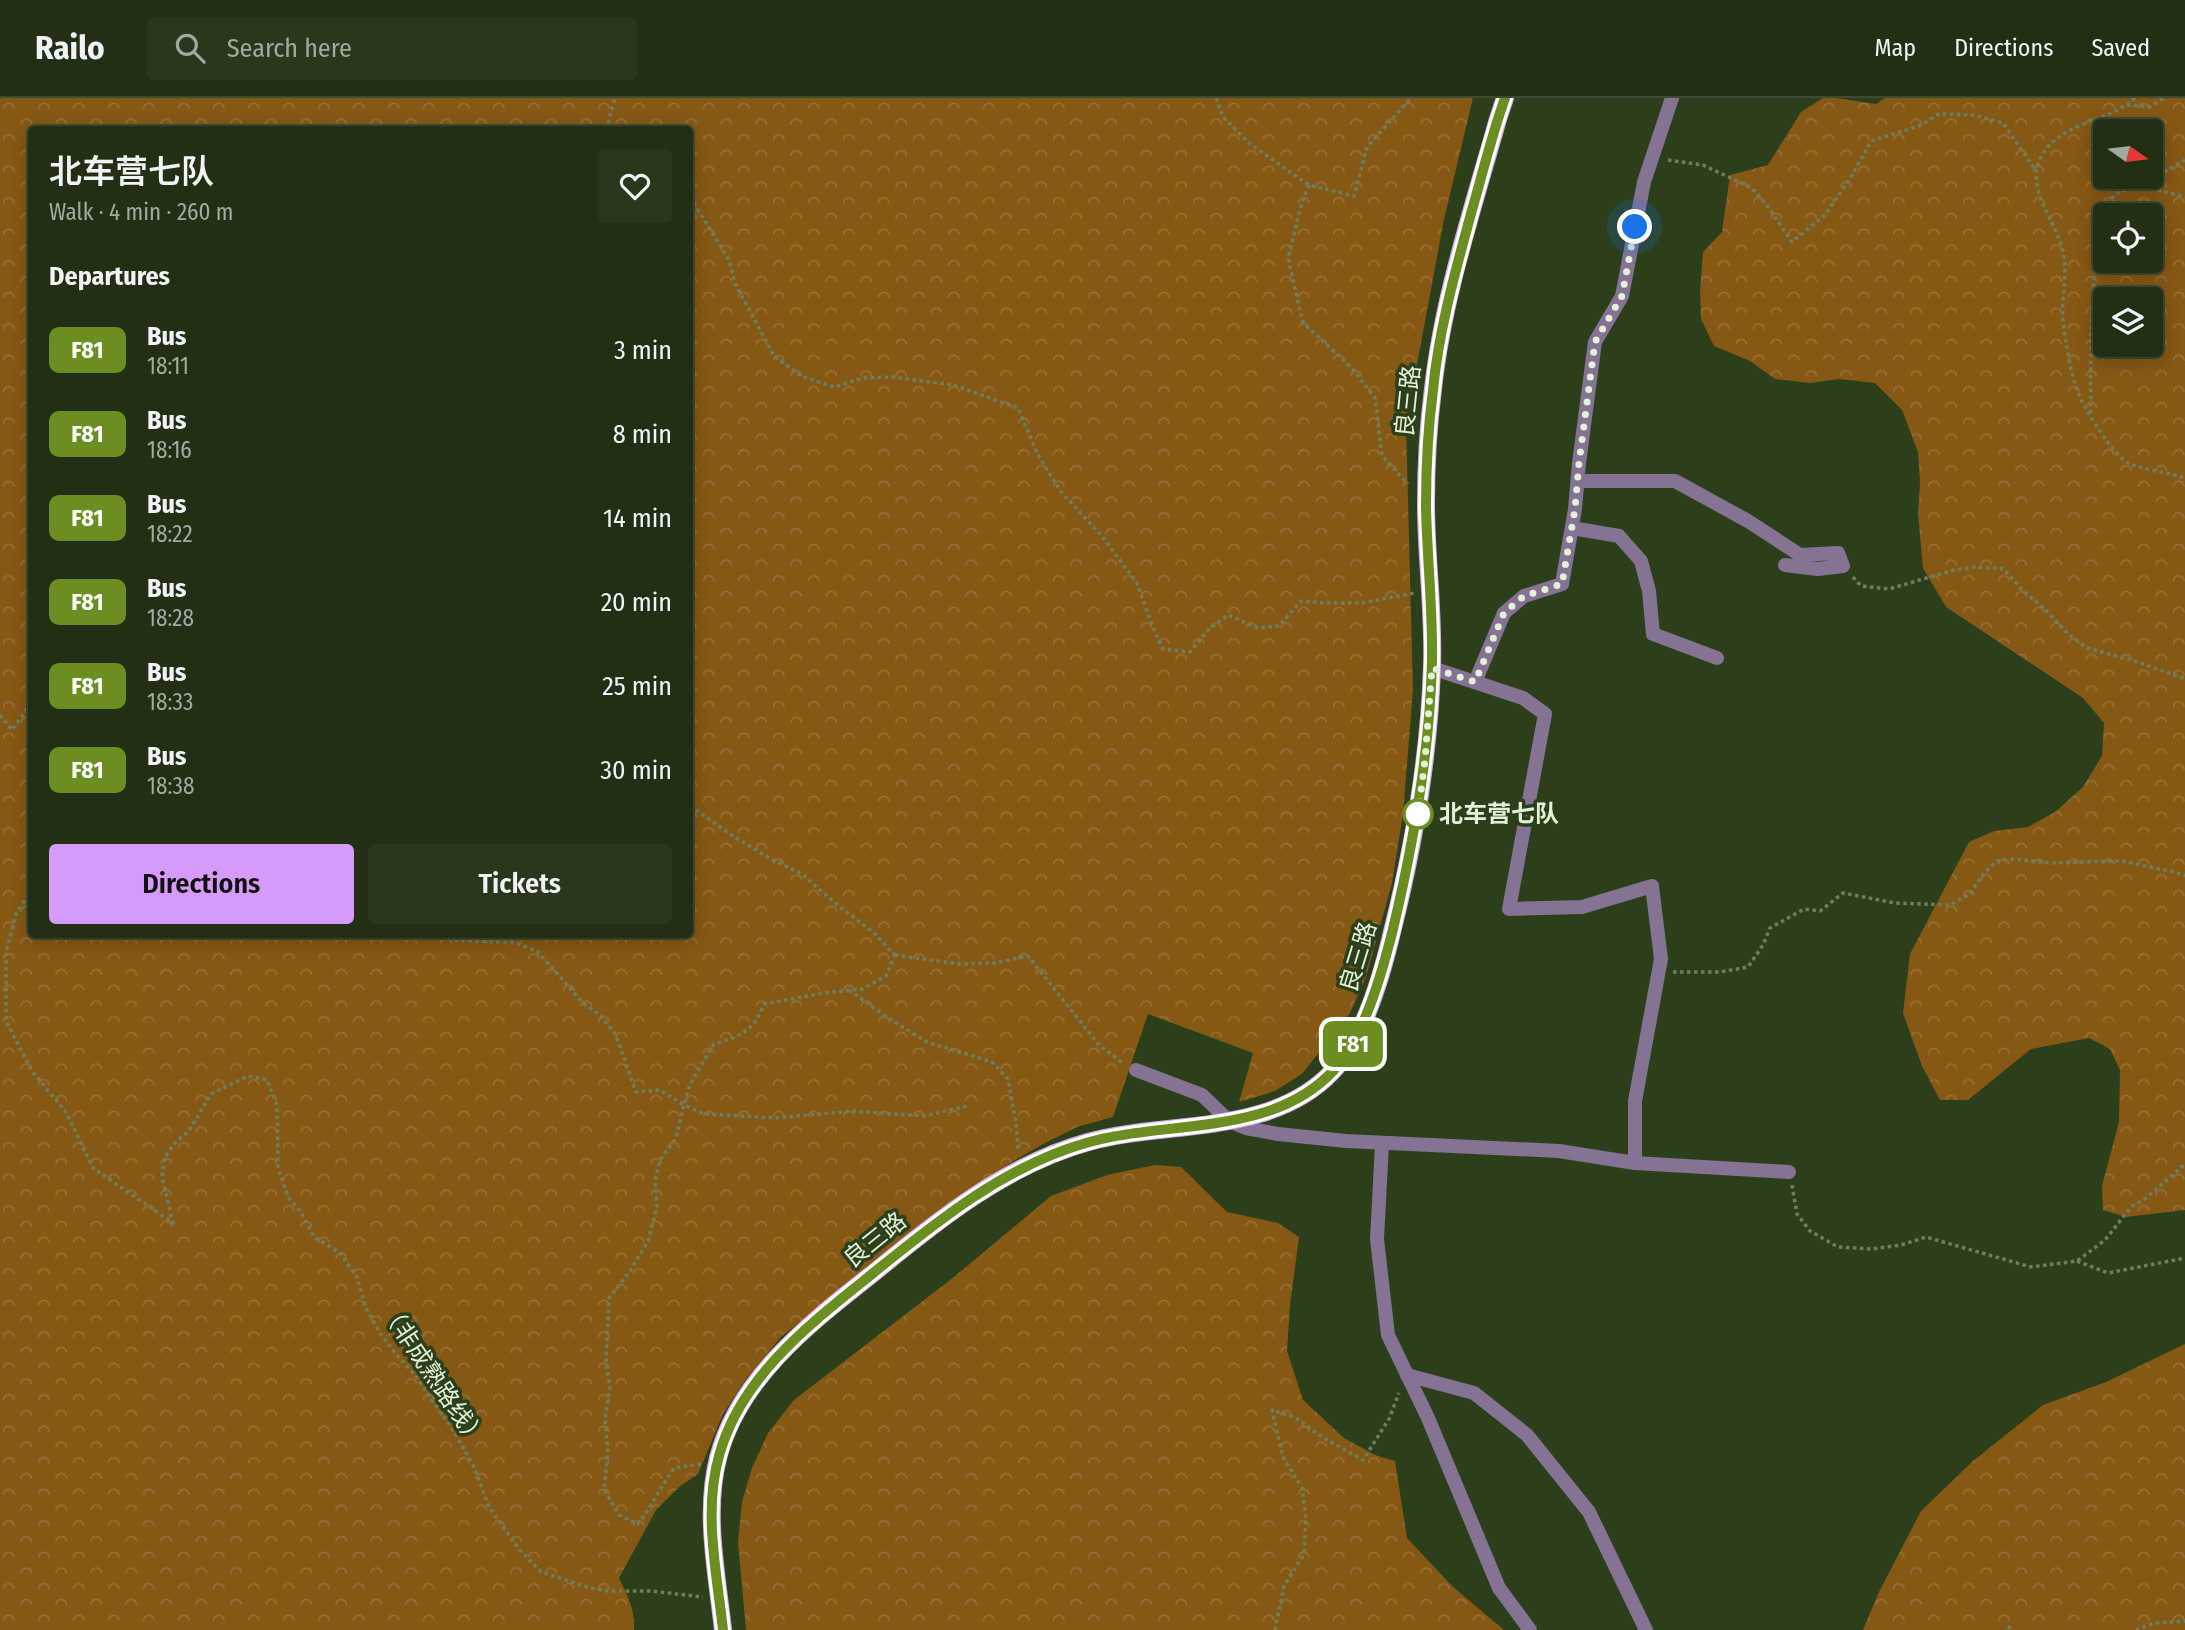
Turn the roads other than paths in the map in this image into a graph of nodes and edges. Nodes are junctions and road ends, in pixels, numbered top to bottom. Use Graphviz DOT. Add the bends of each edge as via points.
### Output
graph roads {
  1 [pos="1505,98"];
  2 [pos="1672,98"];
  3 [pos="1578,481"];
  4 [pos="1572,528"];
  5 [pos="1785,565"];
  6 [pos="1717,659"];
  7 [pos="1432,668"];
  8 [pos="1475,682"];
  9 [pos="1136,1070"];
  10 [pos="1229,1121"];
  11 [pos="1382,1144"];
  12 [pos="1635,1163"];
  13 [pos="1789,1172"];
  14 [pos="1407,1375"];
  15 [pos="723,1630"];
  16 [pos="1530,1630"];
  17 [pos="1646,1630"];
  1 -- 7 [label="main road, 良三路" via="1452,284 1432,400 1426,505"];
  2 -- 3 [label="street" via="1644,182 1622,296 1595,342"];
  3 -- 4 [label="street"];
  3 -- 5 [label="street" via="1675,481 1801,555 1838,553 1843,566"];
  4 -- 6 [label="street" via="1619,536 1640,561 1649,591 1653,634"];
  4 -- 8 [label="street" via="1562,584 1524,596 1504,613"];
  7 -- 8 [label="street"];
  7 -- 10 [label="main road, 良三路" via="1425,760 1409,865 1385,960 1355,1040 1333,1071 1311,1090 1264,1112"];
  8 -- 12 [label="street" via="1523,698 1545,714 1509,909 1582,907 1652,886 1661,959 1635,1101"];
  9 -- 10 [label="street" via="1202,1095"];
  10 -- 11 [label="street" via="1278,1134"];
  10 -- 15 [label="main road, 良三路" via="1119,1135 1019,1170 933,1224 810,1324 739,1406 717,1462 712,1536"];
  11 -- 12 [label="street" via="1559,1151"];
  11 -- 14 [label="street" via="1377,1239 1388,1335"];
  12 -- 13 [label="street"];
  14 -- 16 [label="street" via="1499,1588"];
  14 -- 17 [label="street" via="1474,1393 1527,1435 1588,1512"];
}
